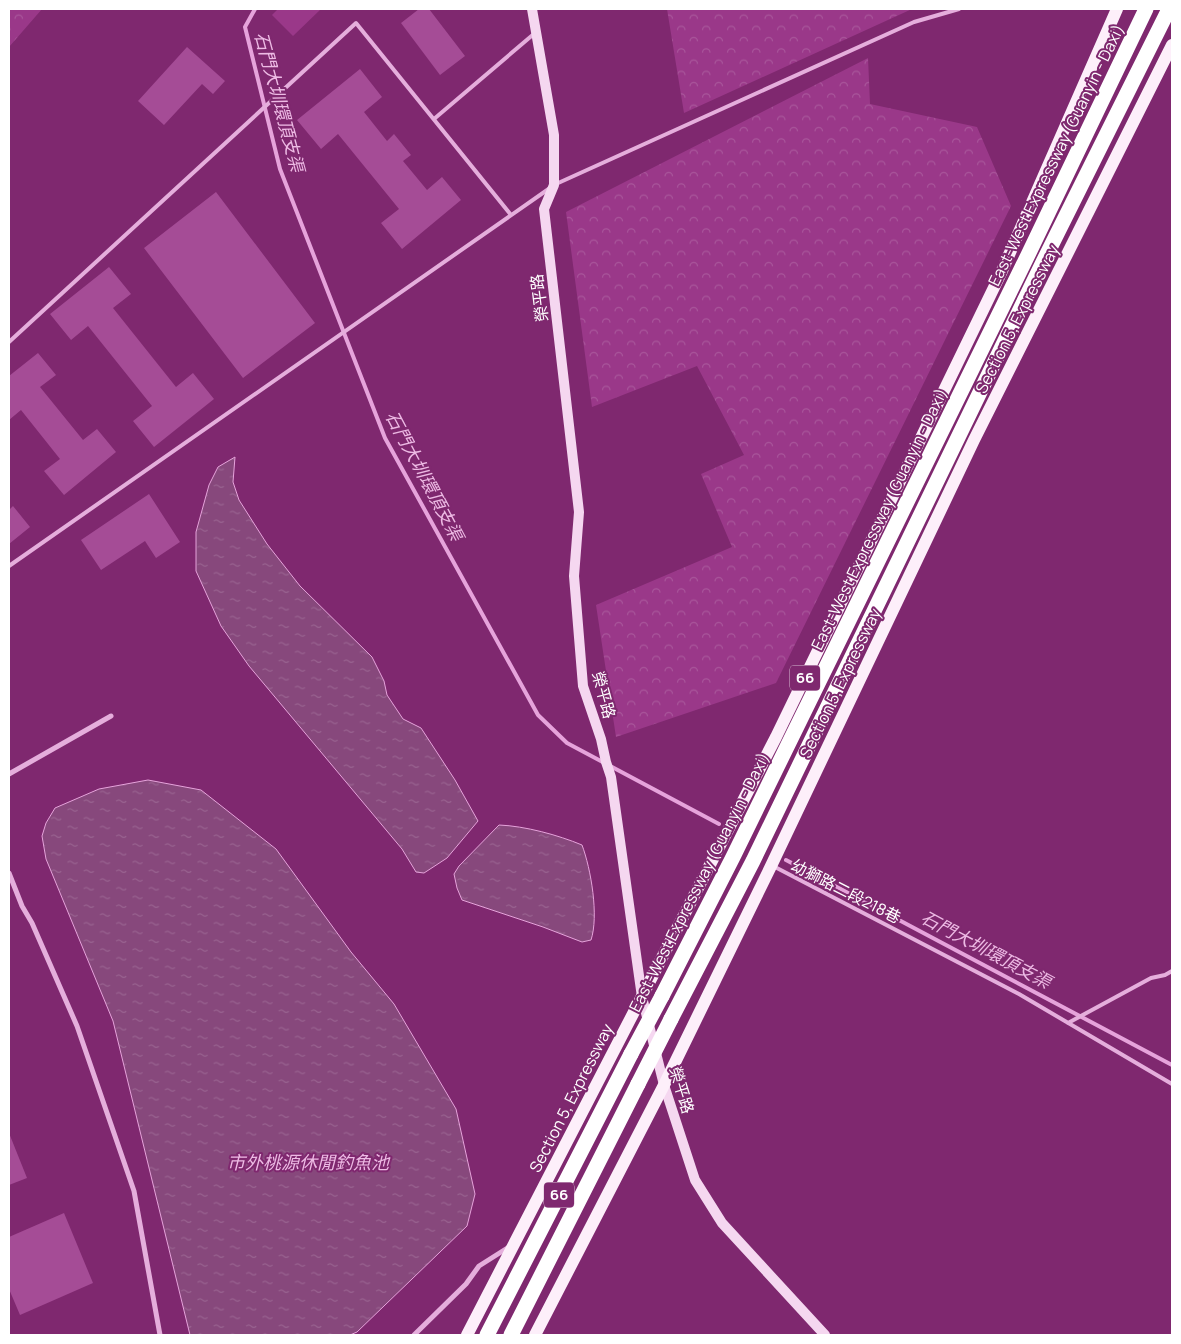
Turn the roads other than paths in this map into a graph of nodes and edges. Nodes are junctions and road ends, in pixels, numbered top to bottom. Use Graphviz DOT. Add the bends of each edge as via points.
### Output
graph roads {
  1 [pos="532,9"];
  2 [pos="959,9"];
  3 [pos="1117,9"];
  4 [pos="1146,9"];
  5 [pos="1169,9"];
  6 [pos="536,32"];
  7 [pos="1172,45"];
  8 [pos="434,119"];
  9 [pos="554,186"];
  10 [pos="511,215"];
  11 [pos="9,342"];
  12 [pos="9,566"];
  13 [pos="111,716"];
  14 [pos="9,774"];
  15 [pos="771,866"];
  16 [pos="9,873"];
  17 [pos="1172,971"];
  18 [pos="642,997"];
  19 [pos="1068,1023"];
  20 [pos="1172,1084"];
  21 [pos="664,1085"];
  22 [pos="514,1245"];
  23 [pos="160,1335"];
  24 [pos="414,1335"];
  25 [pos="467,1335"];
  26 [pos="486,1335"];
  27 [pos="511,1335"];
  28 [pos="535,1335"];
  29 [pos="824,1335"];
  1 -- 6 [label="street, 榮平路"];
  2 -- 9 [label="lane" via="914,22"];
  3 -- 18 [label="main road, Section 5, Expressway / 66" via="996,282 776,737"];
  4 -- 26 [label="highway, East-West Expressway (Guanyin - Daxi) / 66, bridge" via="743,837"];
  5 -- 27 [label="highway, 66, bridge" via="760,846"];
  6 -- 8 [label="lane"];
  6 -- 9 [label="street, 榮平路" via="554,136"];
  7 -- 15 [label="main road, Section 5, Expressway / 66" via="974,440"];
  8 -- 10 [label="lane"];
  8 -- 11 [label="lane" via="356,23"];
  9 -- 10 [label="lane"];
  9 -- 18 [label="street, 榮平路" via="544,209 579,512 574,576 583,686 611,777"];
  10 -- 12 [label="lane"];
  13 -- 14 [label="street"];
  15 -- 19 [label="lane, 幼獅路二段218巷" via="1019,994"];
  15 -- 21 [label="main road, Section 5, Expressway / 66"];
  16 -- 23 [label="street" via="77,1026 134,1191"];
  17 -- 19 [label="lane" via="1151,978"];
  18 -- 21 [label="street, 榮平路"];
  18 -- 22 [label="main road, Section 5, Expressway / 66"];
  19 -- 20 [label="lane, 幼獅路二段218巷"];
  21 -- 28 [label="main road, Section 5, Expressway / 66"];
  21 -- 29 [label="street, 榮平路" via="696,1180 722,1224"];
  22 -- 24 [label="street" via="479,1266 466,1284"];
  22 -- 25 [label="main road, Section 5, Expressway / 66"];
}
